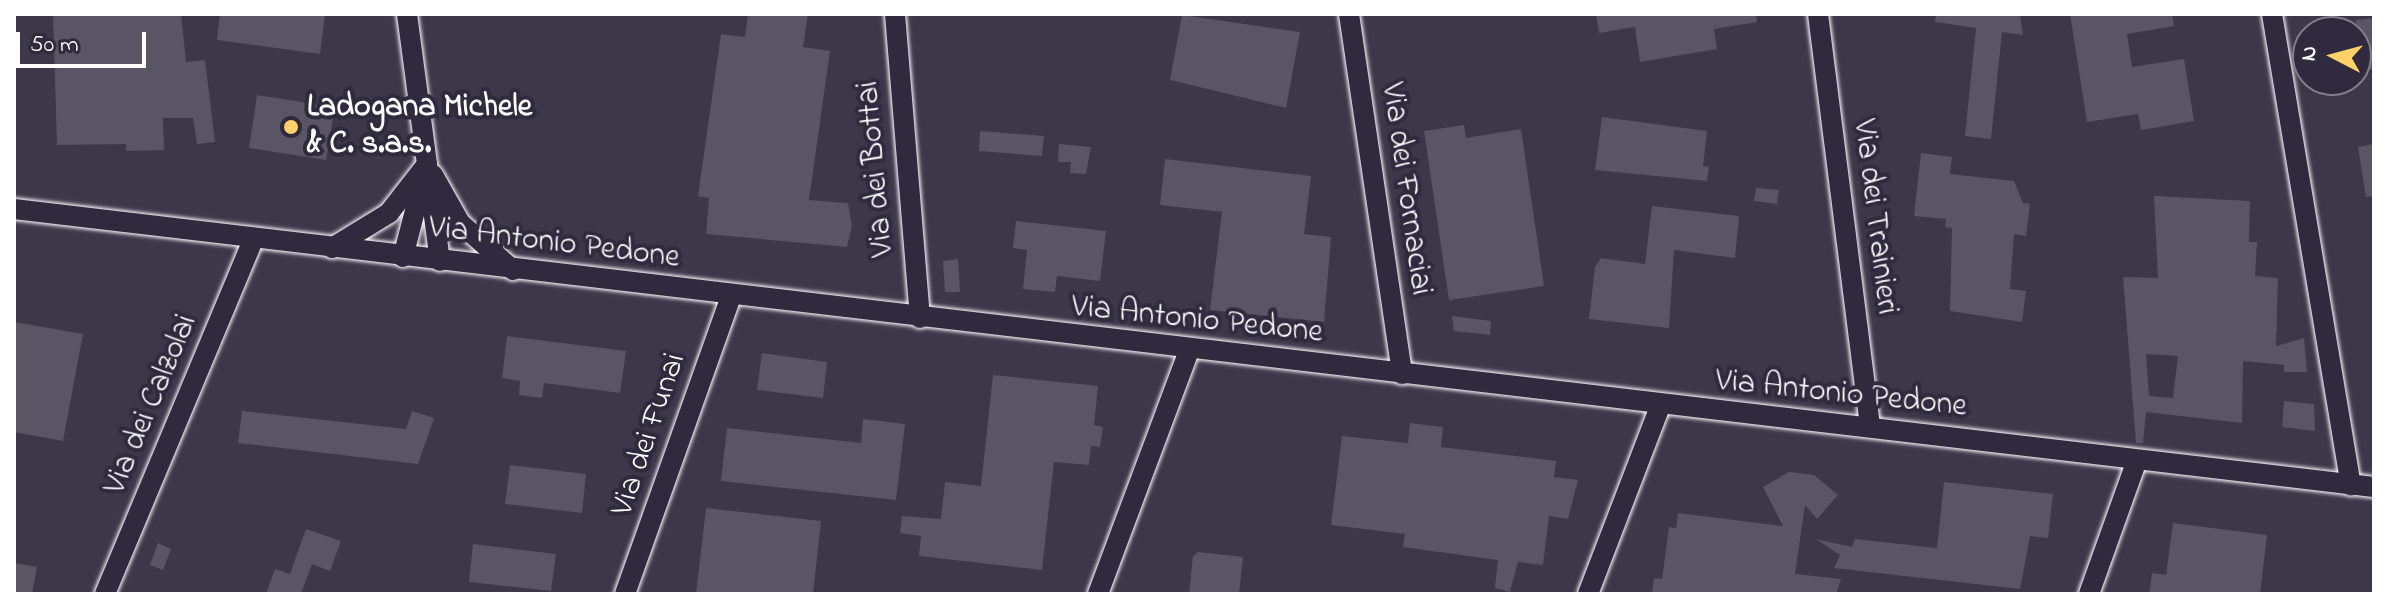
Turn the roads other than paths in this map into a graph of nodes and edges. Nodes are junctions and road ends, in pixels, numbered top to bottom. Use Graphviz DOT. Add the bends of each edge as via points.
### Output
graph roads {
  1 [pos="407,14"];
  2 [pos="895,14"];
  3 [pos="1349,14"];
  4 [pos="1818,14"];
  5 [pos="2272,14"];
  6 [pos="427,164"];
  7 [pos="14,209"];
  8 [pos="254,238"];
  9 [pos="332,248"];
  10 [pos="403,257"];
  11 [pos="440,261"];
  12 [pos="513,270"];
  13 [pos="731,296"];
  14 [pos="920,318"];
  15 [pos="1189,351"];
  16 [pos="1402,374"];
  17 [pos="1660,406"];
  18 [pos="1870,427"];
  19 [pos="2137,460"];
  20 [pos="2351,485"];
  21 [pos="2374,487"];
  22 [pos="105,594"];
  23 [pos="625,594"];
  24 [pos="1098,594"];
  25 [pos="1588,594"];
  26 [pos="2089,594"];
  1 -- 6 [label="street"];
  2 -- 14 [label="street, Via dei Bottai"];
  3 -- 16 [label="street, Via dei Fornaciai"];
  4 -- 18 [label="street, Via dei Trainieri"];
  5 -- 20 [label="street"];
  6 -- 9 [label="street" via="389,213"];
  6 -- 10 [label="street"];
  6 -- 11 [label="street"];
  6 -- 12 [label="street" via="460,223"];
  7 -- 8 [label="street, Via Antonio Pedone"];
  8 -- 9 [label="street, Via Antonio Pedone"];
  8 -- 22 [label="street, Via dei Calzolai"];
  9 -- 10 [label="street, Via Antonio Pedone"];
  10 -- 11 [label="street, Via Antonio Pedone"];
  11 -- 12 [label="street, Via Antonio Pedone"];
  12 -- 13 [label="street, Via Antonio Pedone"];
  13 -- 14 [label="street, Via Antonio Pedone"];
  13 -- 23 [label="street, Via dei Funai"];
  14 -- 15 [label="street, Via Antonio Pedone"];
  15 -- 16 [label="street, Via Antonio Pedone"];
  15 -- 24 [label="street"];
  16 -- 17 [label="street, Via Antonio Pedone"];
  17 -- 18 [label="street, Via Antonio Pedone"];
  17 -- 25 [label="street"];
  18 -- 19 [label="street, Via Antonio Pedone"];
  19 -- 20 [label="street, Via Antonio Pedone"];
  19 -- 26 [label="street"];
  20 -- 21 [label="street, Via Antonio Pedone"];
}
